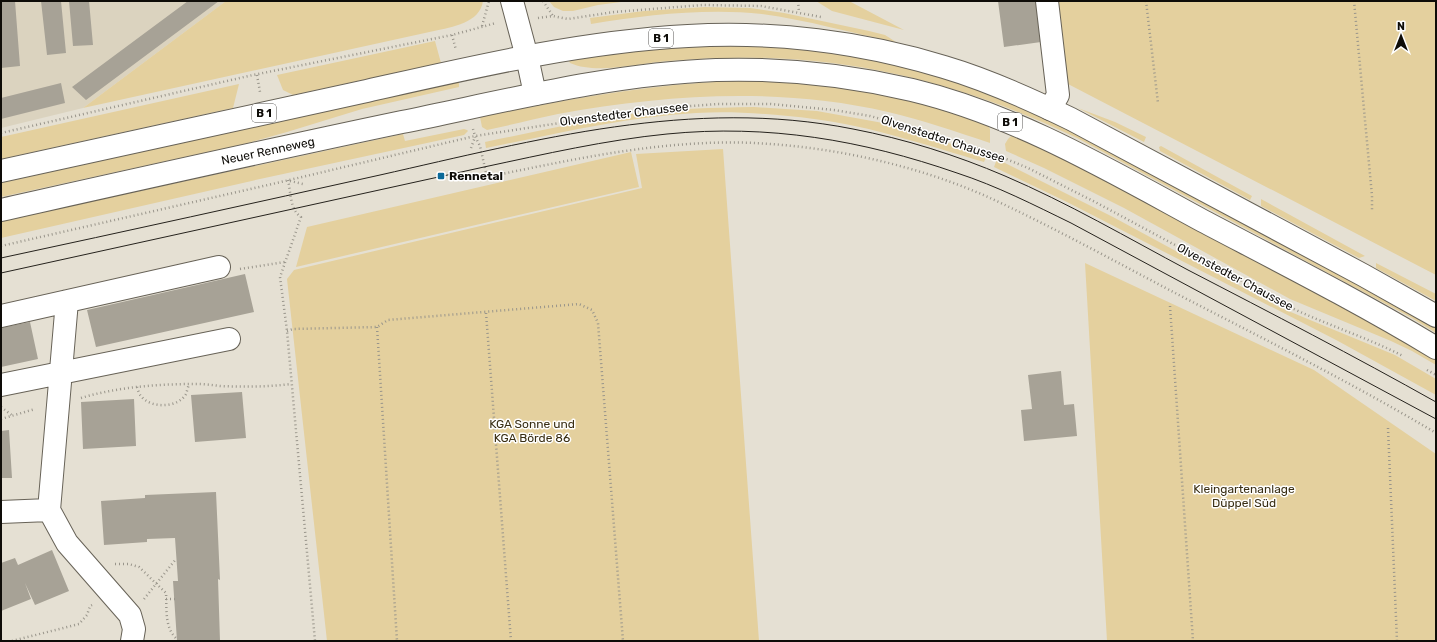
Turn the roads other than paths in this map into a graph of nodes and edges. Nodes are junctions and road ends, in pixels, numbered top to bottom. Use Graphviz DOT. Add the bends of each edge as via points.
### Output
graph roads {
  1 [pos="512,1"];
  2 [pos="1047,1"];
  3 [pos="527,57"];
  4 [pos="535,94"];
  5 [pos="1050,109"];
  6 [pos="1,171"];
  7 [pos="1,210"];
  8 [pos="219,267"];
  9 [pos="67,301"];
  10 [pos="1,316"];
  11 [pos="1436,316"];
  12 [pos="229,339"];
  13 [pos="1436,348"];
  14 [pos="61,373"];
  15 [pos="1,385"];
  16 [pos="50,510"];
  17 [pos="1,512"];
  18 [pos="132,641"];
  1 -- 3 [label="main road"];
  2 -- 5 [label="main road" via="1058,95"];
  3 -- 4 [label="main road"];
  3 -- 5 [label="main road, B 1" via="587,46 688,36 767,36 803,39 846,44 936,65 1015,93"];
  3 -- 6 [label="main road, B 1"];
  4 -- 7 [label="main road, Neuer Renneweg / B 1"];
  4 -- 13 [label="main road, B 1" via="637,77 740,70 826,75 922,93 987,114 1056,143 1385,318"];
  5 -- 11 [label="main road, B 1"];
  8 -- 9 [label="main road"];
  9 -- 10 [label="main road"];
  9 -- 14 [label="main road"];
  12 -- 14 [label="main road"];
  14 -- 15 [label="main road"];
  14 -- 16 [label="main road"];
  16 -- 17 [label="main road"];
  16 -- 18 [label="main road" via="67,544 131,617 134,629"];
}
